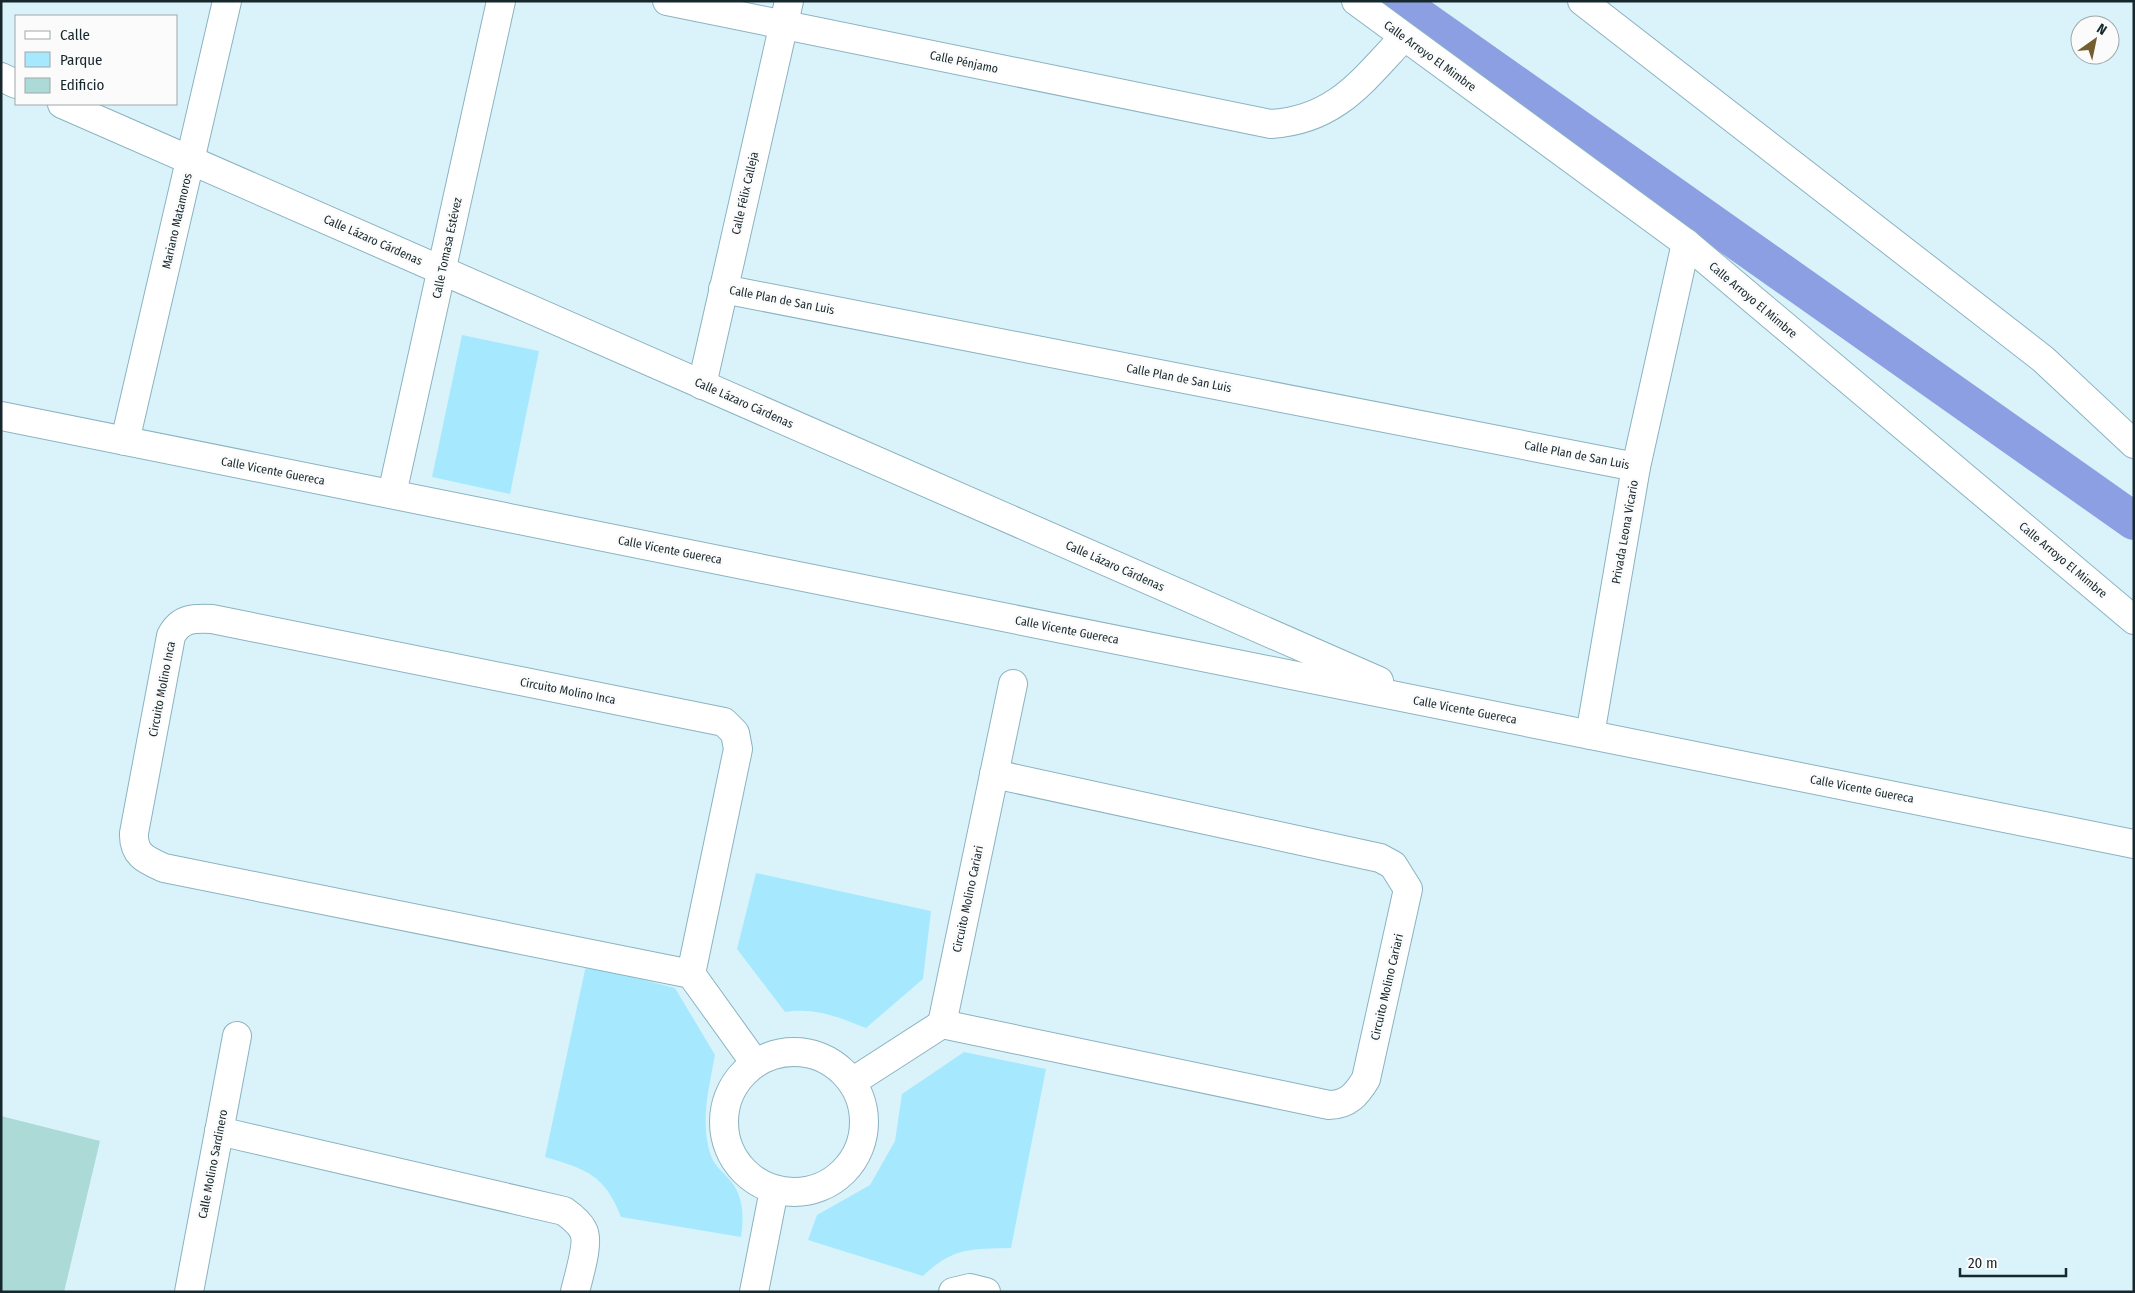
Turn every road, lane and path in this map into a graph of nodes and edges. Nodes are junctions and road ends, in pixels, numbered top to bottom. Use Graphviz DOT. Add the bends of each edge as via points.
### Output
graph roads {
  1 [pos="227,1"];
  2 [pos="500,1"];
  3 [pos="667,1"];
  4 [pos="1356,1"];
  5 [pos="1582,1"];
  6 [pos="786,13"];
  7 [pos="1404,37"];
  8 [pos="1,77"];
  9 [pos="15,84"];
  10 [pos="64,105"];
  11 [pos="192,161"];
  12 [pos="1686,243"];
  13 [pos="442,271"];
  14 [pos="723,289"];
  15 [pos="702,385"];
  16 [pos="1,416"];
  17 [pos="125,441"];
  18 [pos="2134,444"];
  19 [pos="1636,467"];
  20 [pos="392,494"];
  21 [pos="2134,620"];
  22 [pos="1013,684"];
  23 [pos="1427,702"];
  24 [pos="1590,735"];
  25 [pos="994,774"];
  26 [pos="2134,844"];
  27 [pos="691,974"];
  28 [pos="942,1024"];
  29 [pos="237,1036"];
  30 [pos="755,1063"];
  31 [pos="852,1082"];
  32 [pos="219,1131"];
  33 [pos="774,1190"];
  34 [pos="188,1292"];
  35 [pos="575,1292"];
  36 [pos="754,1292"];
  37 [pos="953,1292"];
  38 [pos="986,1292"];
  1 -- 11 [label="street, Mariano Matamoros"];
  2 -- 13 [label="street, Calle Tomasa Estévez"];
  3 -- 6 [label="street, Calle Pénjamo"];
  4 -- 7 [label="street, Calle Arroyo El Mimbre"];
  5 -- 18 [label="street" via="2042,360"];
  6 -- 7 [label="street, Calle Pénjamo" via="1271,124 1295,121 1341,102"];
  6 -- 14 [label="street, Calle Félix Calleja"];
  7 -- 12 [label="street, Calle Arroyo El Mimbre"];
  8 -- 9 [label="street"];
  10 -- 11 [label="street, Calle Lázaro Cárdenas"];
  11 -- 13 [label="street, Calle Lázaro Cárdenas"];
  11 -- 17 [label="street, Mariano Matamoros"];
  12 -- 19 [label="street, Privada Leona Vicario"];
  12 -- 21 [label="street, Calle Arroyo El Mimbre"];
  13 -- 15 [label="street, Calle Lázaro Cárdenas"];
  13 -- 20 [label="street, Calle Tomasa Estévez"];
  14 -- 15 [label="street, Calle Félix Calleja"];
  14 -- 19 [label="street, Calle Plan de San Luis"];
  15 -- 23 [label="street, Calle Lázaro Cárdenas"];
  16 -- 17 [label="street, Calle Vicente Guereca"];
  17 -- 20 [label="street, Calle Vicente Guereca"];
  19 -- 24 [label="street, Privada Leona Vicario"];
  20 -- 23 [label="street, Calle Vicente Guereca"];
  22 -- 25 [label="street, Circuito Molino Cariari"];
  23 -- 24 [label="street, Calle Vicente Guereca"];
  24 -- 26 [label="street, Calle Vicente Guereca"];
  25 -- 28 [label="street, Circuito Molino Cariari"];
  25 -- 28 [label="street, Circuito Molino Cariari" via="1380,858 1393,865 1408,889 1366,1079 1353,1098 1336,1105"];
  27 -- 27 [label="street, Circuito Molino Inca" via="738,749 735,733 724,722 212,619 194,618 175,628 134,833 134,846 150,862 164,868"];
  27 -- 30 [label="street"];
  28 -- 31 [label="street"];
  29 -- 32 [label="street, Calle Molino Sardinero"];
  30 -- 31 [label="street" via="775,1054 796,1052 818,1056 837,1066"];
  30 -- 33 [label="street" via="738,1079 727,1099 723,1122 727,1144 737,1165 754,1180"];
  31 -- 33 [label="street" via="863,1105 865,1129 858,1153 844,1173 824,1187 799,1193"];
  32 -- 34 [label="street, Calle Molino Sardinero"];
  32 -- 35 [label="street" via="564,1211 584,1231 586,1240"];
  33 -- 36 [label="street"];
  37 -- 38 [label="street" via="970,1288"];
}
